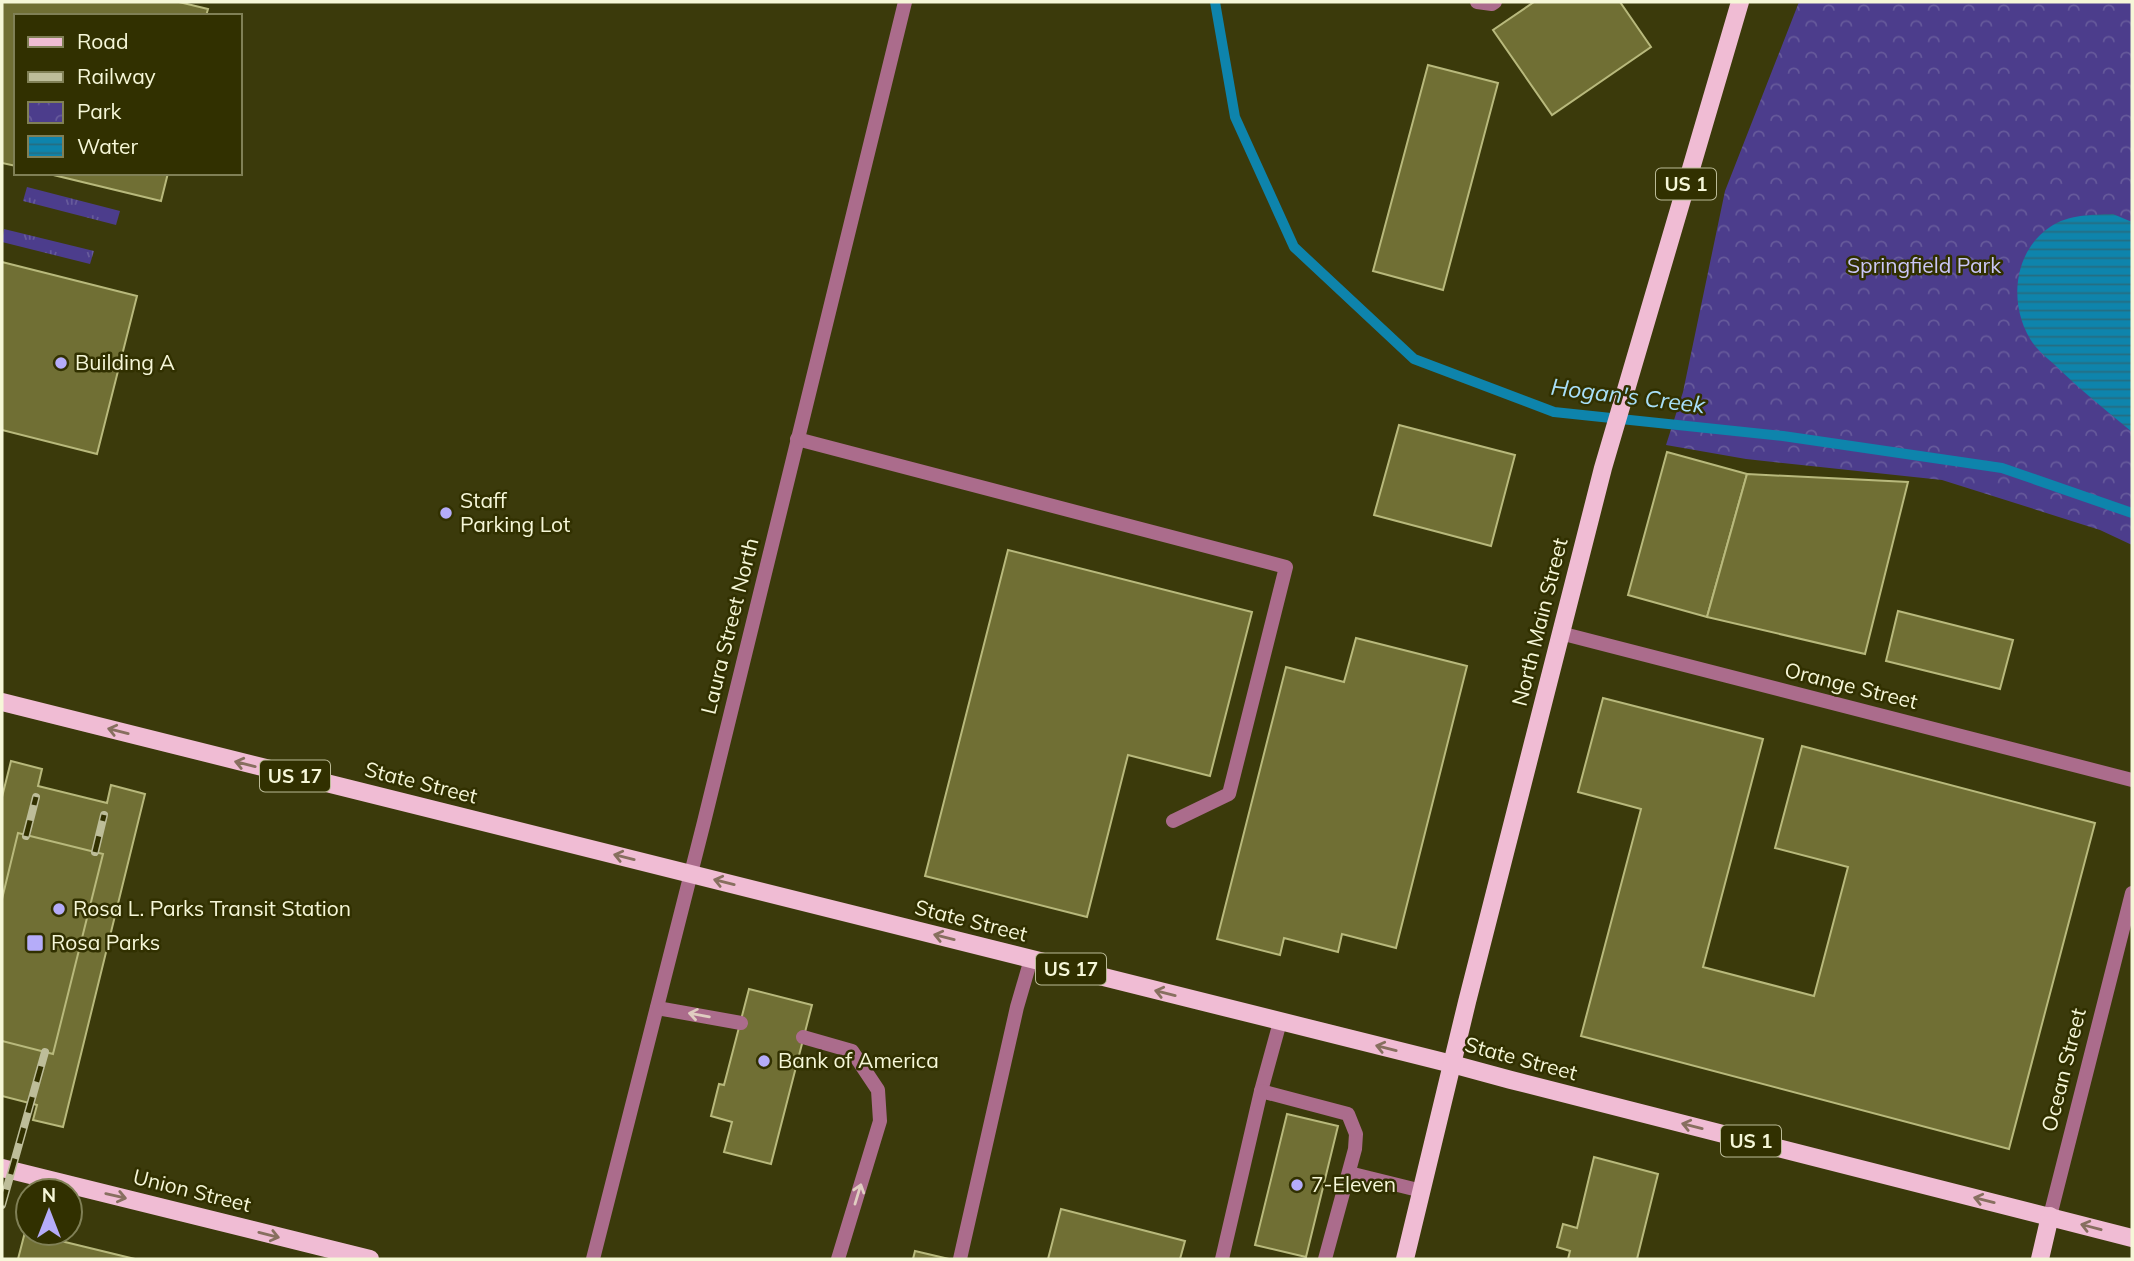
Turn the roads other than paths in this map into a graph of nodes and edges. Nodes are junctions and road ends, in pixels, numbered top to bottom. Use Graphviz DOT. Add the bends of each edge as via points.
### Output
graph roads {
  1 [pos="905,2"];
  2 [pos="1477,2"];
  3 [pos="1495,2"];
  4 [pos="1740,2"];
  5 [pos="797,439"];
  6 [pos="1560,633"];
  7 [pos="2,702"];
  8 [pos="2132,780"];
  9 [pos="1173,821"];
  10 [pos="690,873"];
  11 [pos="2132,893"];
  12 [pos="1031,959"];
  13 [pos="657,1008"];
  14 [pos="1280,1022"];
  15 [pos="741,1023"];
  16 [pos="803,1037"];
  17 [pos="1452,1063"];
  18 [pos="1261,1091"];
  19 [pos="2,1168"];
  20 [pos="1349,1172"];
  21 [pos="1422,1191"];
  22 [pos="2050,1216"];
  23 [pos="2132,1238"];
  24 [pos="370,1259"];
  25 [pos="593,1259"];
  26 [pos="838,1259"];
  27 [pos="960,1259"];
  28 [pos="1222,1259"];
  29 [pos="1325,1259"];
  30 [pos="1405,1259"];
  31 [pos="2040,1259"];
  1 -- 5 [label="street, Laura Street North"];
  2 -- 3 [label="street"];
  4 -- 6 [label="main road, North Main Street / US 1" via="1631,366"];
  5 -- 9 [label="street" via="1286,567 1229,794"];
  5 -- 10 [label="street, Laura Street North"];
  6 -- 8 [label="street, Orange Street"];
  6 -- 17 [label="main road, North Main Street / US 1"];
  10 -- 7 [label="main road, State Street / US 17, one-way"];
  12 -- 10 [label="main road, State Street / US 17, one-way"];
  10 -- 13 [label="street, Laura Street North"];
  11 -- 22 [label="street, Ocean Street"];
  14 -- 12 [label="main road, State Street / US 17, one-way"];
  12 -- 27 [label="street"];
  15 -- 13 [label="street, one-way"];
  13 -- 25 [label="street, Laura Street North"];
  17 -- 14 [label="main road, State Street / US 17, one-way"];
  14 -- 18 [label="street"];
  26 -- 16 [label="street, one-way" via="880,1121 878,1090 852,1051"];
  17 -- 21 [label="main road, North Main Street / US 1"];
  22 -- 17 [label="main road, State Street / US 1, one-way"];
  18 -- 20 [label="street" via="1348,1114 1356,1134"];
  18 -- 28 [label="street"];
  19 -- 24 [label="main road, Union Street, one-way"];
  20 -- 21 [label="street"];
  20 -- 29 [label="street"];
  21 -- 30 [label="main road, North Main Street / US 1"];
  23 -- 22 [label="main road, State Street, one-way"];
  22 -- 31 [label="main road, Ocean Street"];
}
